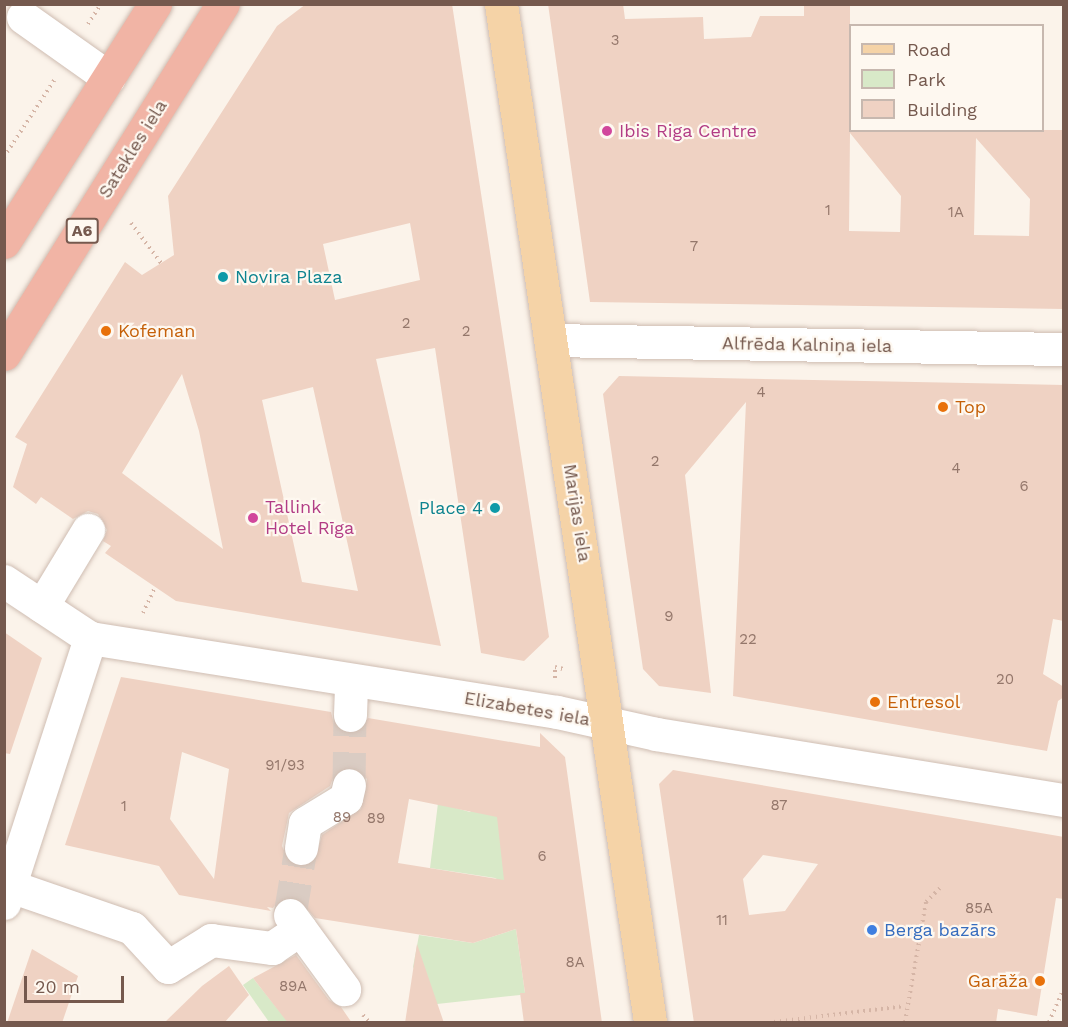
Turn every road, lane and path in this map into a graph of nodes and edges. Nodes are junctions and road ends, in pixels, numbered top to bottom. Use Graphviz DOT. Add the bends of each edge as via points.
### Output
graph roads {
  1 [pos="155,4"];
  2 [pos="224,4"];
  3 [pos="501,4"];
  4 [pos="23,17"];
  5 [pos="109,78"];
  6 [pos="131,223"];
  7 [pos="4,242"];
  8 [pos="161,263"];
  9 [pos="551,340"];
  10 [pos="1064,349"];
  11 [pos="4,354"];
  12 [pos="88,530"];
  13 [pos="4,581"];
  14 [pos="155,587"];
  15 [pos="146,604"];
  16 [pos="42,606"];
  17 [pos="90,638"];
  18 [pos="567,670"];
  19 [pos="555,678"];
  20 [pos="351,680"];
  21 [pos="350,715"];
  22 [pos="608,723"];
  23 [pos="349,785"];
  24 [pos="1064,800"];
  25 [pos="301,848"];
  26 [pos="941,887"];
  27 [pos="7,895"];
  28 [pos="344,989"];
  29 [pos="1064,989"];
  30 [pos="906,1006"];
  31 [pos="650,1023"];
  32 [pos="774,1023"];
  33 [pos="905,1023"];
  34 [pos="1049,1023"];
  1 -- 5 [label="highway"];
  2 -- 11 [label="highway, Satekles iela / A6"];
  3 -- 9 [label="main road, Marijas iela"];
  4 -- 5 [label="street"];
  5 -- 7 [label="highway"];
  6 -- 8 [label="path"];
  9 -- 10 [label="street, Alfrēda Kalniņa iela"];
  9 -- 22 [label="main road, Marijas iela"];
  12 -- 16 [label="street"];
  13 -- 16 [label="street, Elizabetes iela"];
  14 -- 15 [label="path"];
  16 -- 17 [label="street, Elizabetes iela"];
  17 -- 20 [label="street, Elizabetes iela"];
  17 -- 27 [label="street"];
  18 -- 19 [label="path" via="555,667"];
  20 -- 21 [label="street"];
  20 -- 22 [label="street, Elizabetes iela"];
  22 -- 24 [label="street, Elizabetes iela"];
  22 -- 31 [label="main road, Marijas iela"];
  23 -- 25 [label="street" via="346,798 305,824"];
  26 -- 30 [label="path" via="926,902"];
  27 -- 28 [label="street" via="132,928 168,967 210,940 272,948 295,922"];
  29 -- 34 [label="path"];
  30 -- 32 [label="path"];
  30 -- 33 [label="path"];
}
